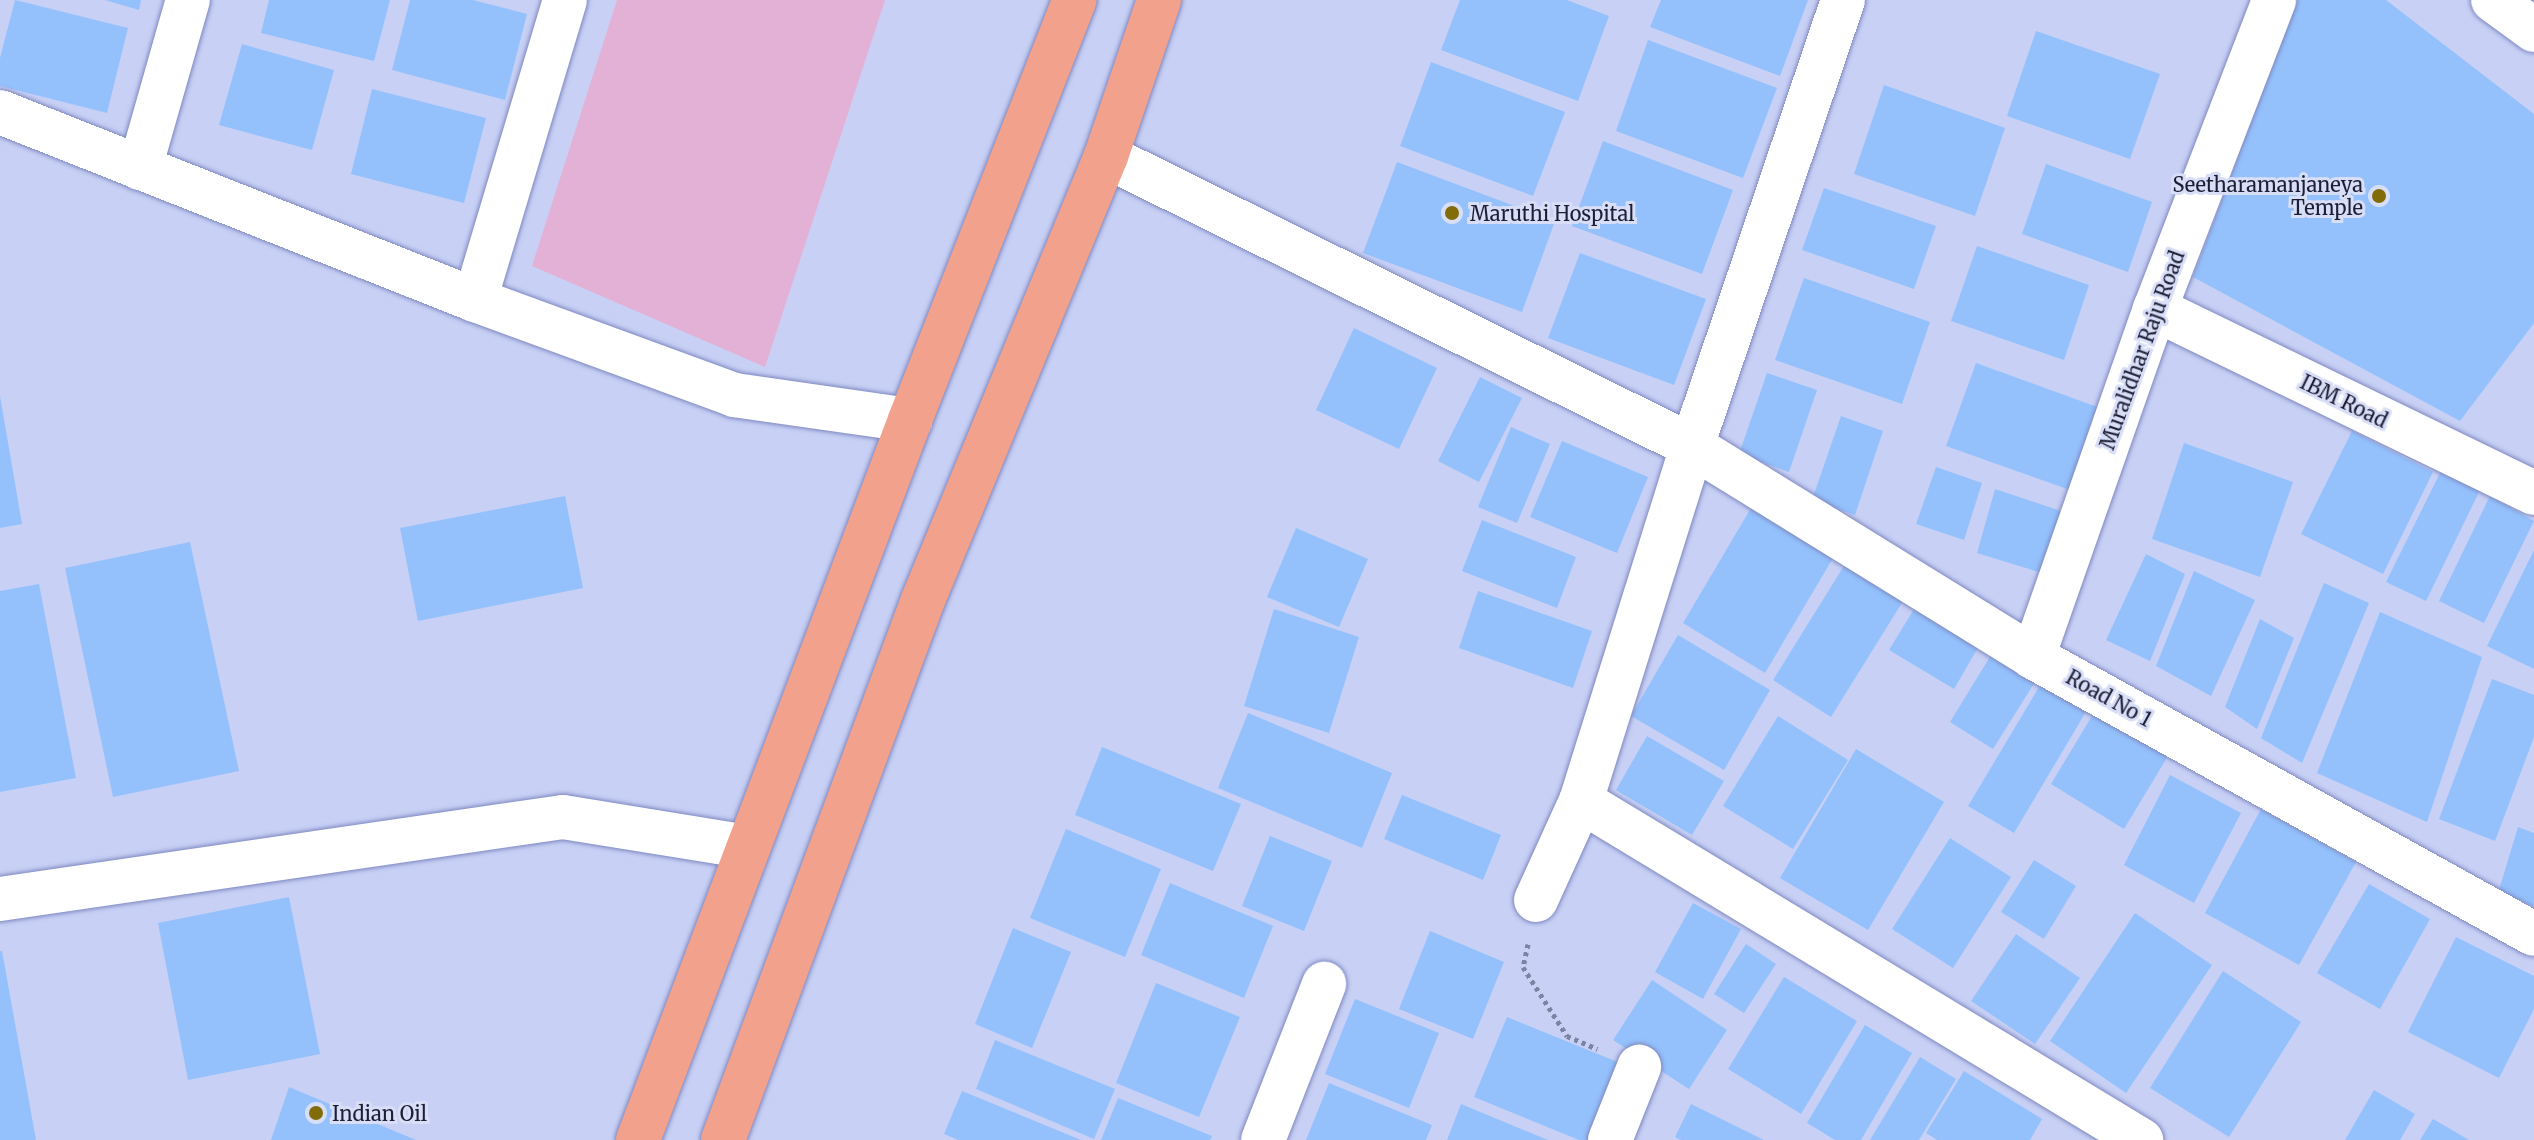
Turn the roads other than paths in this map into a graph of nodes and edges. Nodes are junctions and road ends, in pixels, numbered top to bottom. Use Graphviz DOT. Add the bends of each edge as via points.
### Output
graph roads {
  1 [pos="188,0"];
  2 [pos="565,0"];
  3 [pos="1075,0"];
  4 [pos="1159,0"];
  5 [pos="1843,0"];
  6 [pos="2274,0"];
  7 [pos="2493,0"];
  8 [pos="2534,30"];
  9 [pos="0,112"];
  10 [pos="1106,156"];
  11 [pos="140,168"];
  12 [pos="475,300"];
  13 [pos="2155,309"];
  14 [pos="910,420"];
  15 [pos="1692,446"];
  16 [pos="2534,493"];
  17 [pos="2033,657"];
  18 [pos="1581,801"];
  19 [pos="748,847"];
  20 [pos="0,899"];
  21 [pos="1536,900"];
  22 [pos="2534,934"];
  23 [pos="1324,984"];
  24 [pos="1639,1067"];
  25 [pos="638,1140"];
  26 [pos="723,1140"];
  27 [pos="1263,1140"];
  28 [pos="1610,1140"];
  29 [pos="2141,1140"];
  1 -- 11 [label="street"];
  2 -- 12 [label="street"];
  3 -- 14 [label="highway"];
  4 -- 10 [label="highway"];
  5 -- 15 [label="street"];
  6 -- 13 [label="street, Muralidhar Raju Road"];
  7 -- 8 [label="street"];
  9 -- 11 [label="street"];
  10 -- 15 [label="street, Road No 1"];
  10 -- 26 [label="highway" via="923,600"];
  11 -- 12 [label="street"];
  12 -- 14 [label="street" via="734,395"];
  13 -- 16 [label="street, IBM Road"];
  13 -- 17 [label="street, Muralidhar Raju Road"];
  14 -- 19 [label="highway"];
  15 -- 17 [label="street, Road No 1"];
  15 -- 18 [label="street"];
  17 -- 22 [label="street, Road No 1"];
  18 -- 21 [label="street"];
  18 -- 29 [label="street"];
  19 -- 20 [label="street" via="563,817"];
  19 -- 25 [label="highway"];
  23 -- 27 [label="street"];
  24 -- 28 [label="street"];
}
